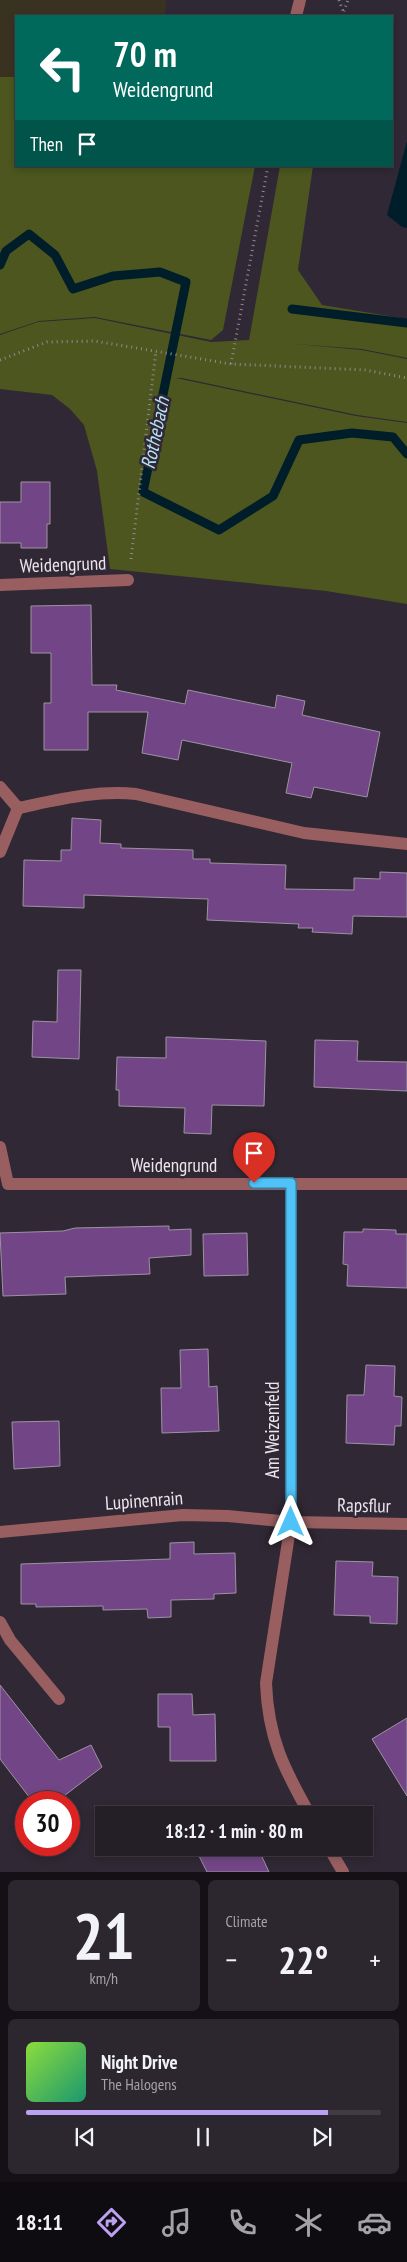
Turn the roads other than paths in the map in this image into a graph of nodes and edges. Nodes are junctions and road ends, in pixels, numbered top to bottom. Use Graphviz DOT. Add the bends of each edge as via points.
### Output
graph roads {
  1 [pos="300,0"];
  2 [pos="296,15"];
  3 [pos="128,580"];
  4 [pos="0,585"];
  5 [pos="0,787"];
  6 [pos="18,808"];
  7 [pos="407,844"];
  8 [pos="0,852"];
  9 [pos="0,1147"];
  10 [pos="291,1183"];
  11 [pos="407,1184"];
  12 [pos="291,1522"];
  13 [pos="407,1524"];
  14 [pos="0,1532"];
  15 [pos="0,1622"];
  16 [pos="59,1700"];
  17 [pos="305,1806"];
  18 [pos="334,1856"];
  19 [pos="343,1872"];
  1 -- 2 [label="street"];
  3 -- 4 [label="street, Weidengrund"];
  5 -- 6 [label="street"];
  6 -- 7 [label="street" via="94,793 136,794 304,833"];
  6 -- 8 [label="street"];
  9 -- 10 [label="street, Weidengrund" via="8,1184"];
  10 -- 11 [label="street, Weidengrund"];
  10 -- 12 [label="street, Am Weizenfeld"];
  12 -- 13 [label="street, Rapsflur"];
  12 -- 14 [label="street, Lupinenrain" via="183,1515"];
  12 -- 17 [label="street, Am Weizenfeld" via="266,1684 267,1706 278,1752"];
  15 -- 16 [label="street" via="10,1640"];
  18 -- 19 [label="street"];
}
